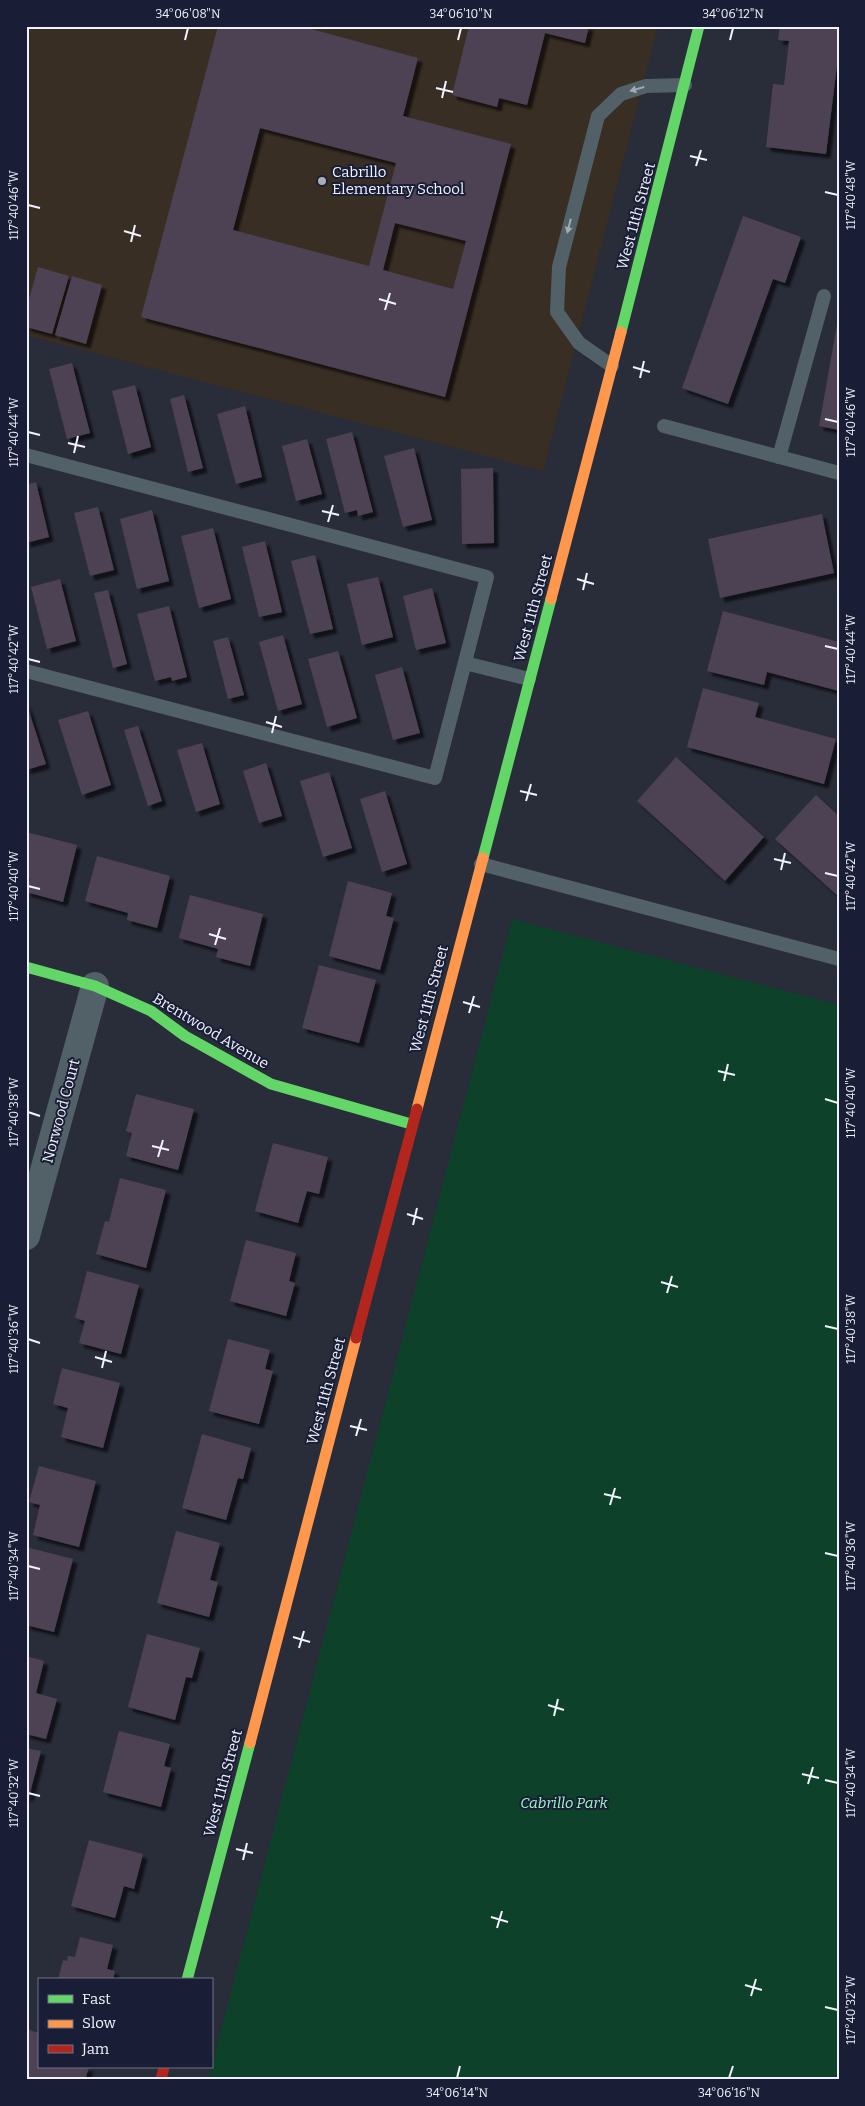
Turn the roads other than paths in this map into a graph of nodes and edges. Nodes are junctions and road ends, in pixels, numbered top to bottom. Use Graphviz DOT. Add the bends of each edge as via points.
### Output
graph roads {
  1 [pos="699,26"];
  2 [pos="685,85"];
  3 [pos="824,296"];
  4 [pos="612,366"];
  5 [pos="664,426"];
  6 [pos="26,455"];
  7 [pos="779,457"];
  8 [pos="839,473"];
  9 [pos="466,663"];
  10 [pos="26,671"];
  11 [pos="529,679"];
  12 [pos="481,864"];
  13 [pos="839,959"];
  14 [pos="26,967"];
  15 [pos="95,986"];
  16 [pos="412,1124"];
  17 [pos="26,1236"];
  18 [pos="188,1978"];
  1 -- 2 [label="street, West 11th Street"];
  2 -- 4 [label="street, West 11th Street"];
  2 -- 4 [label="lane, one-way" via="646,86 621,94 598,116 585,164 559,268 557,312 579,343"];
  3 -- 7 [label="lane"];
  4 -- 11 [label="street, West 11th Street"];
  5 -- 7 [label="lane"];
  6 -- 9 [label="lane" via="487,578"];
  7 -- 8 [label="lane"];
  9 -- 10 [label="lane" via="434,778"];
  9 -- 11 [label="lane"];
  11 -- 12 [label="street, West 11th Street"];
  12 -- 13 [label="lane"];
  12 -- 16 [label="street, West 11th Street"];
  14 -- 15 [label="street, Brentwood Avenue"];
  15 -- 16 [label="street, Brentwood Avenue" via="151,1011 185,1036 270,1084"];
  15 -- 17 [label="street, Norwood Court"];
  16 -- 18 [label="street, West 11th Street"];
}
